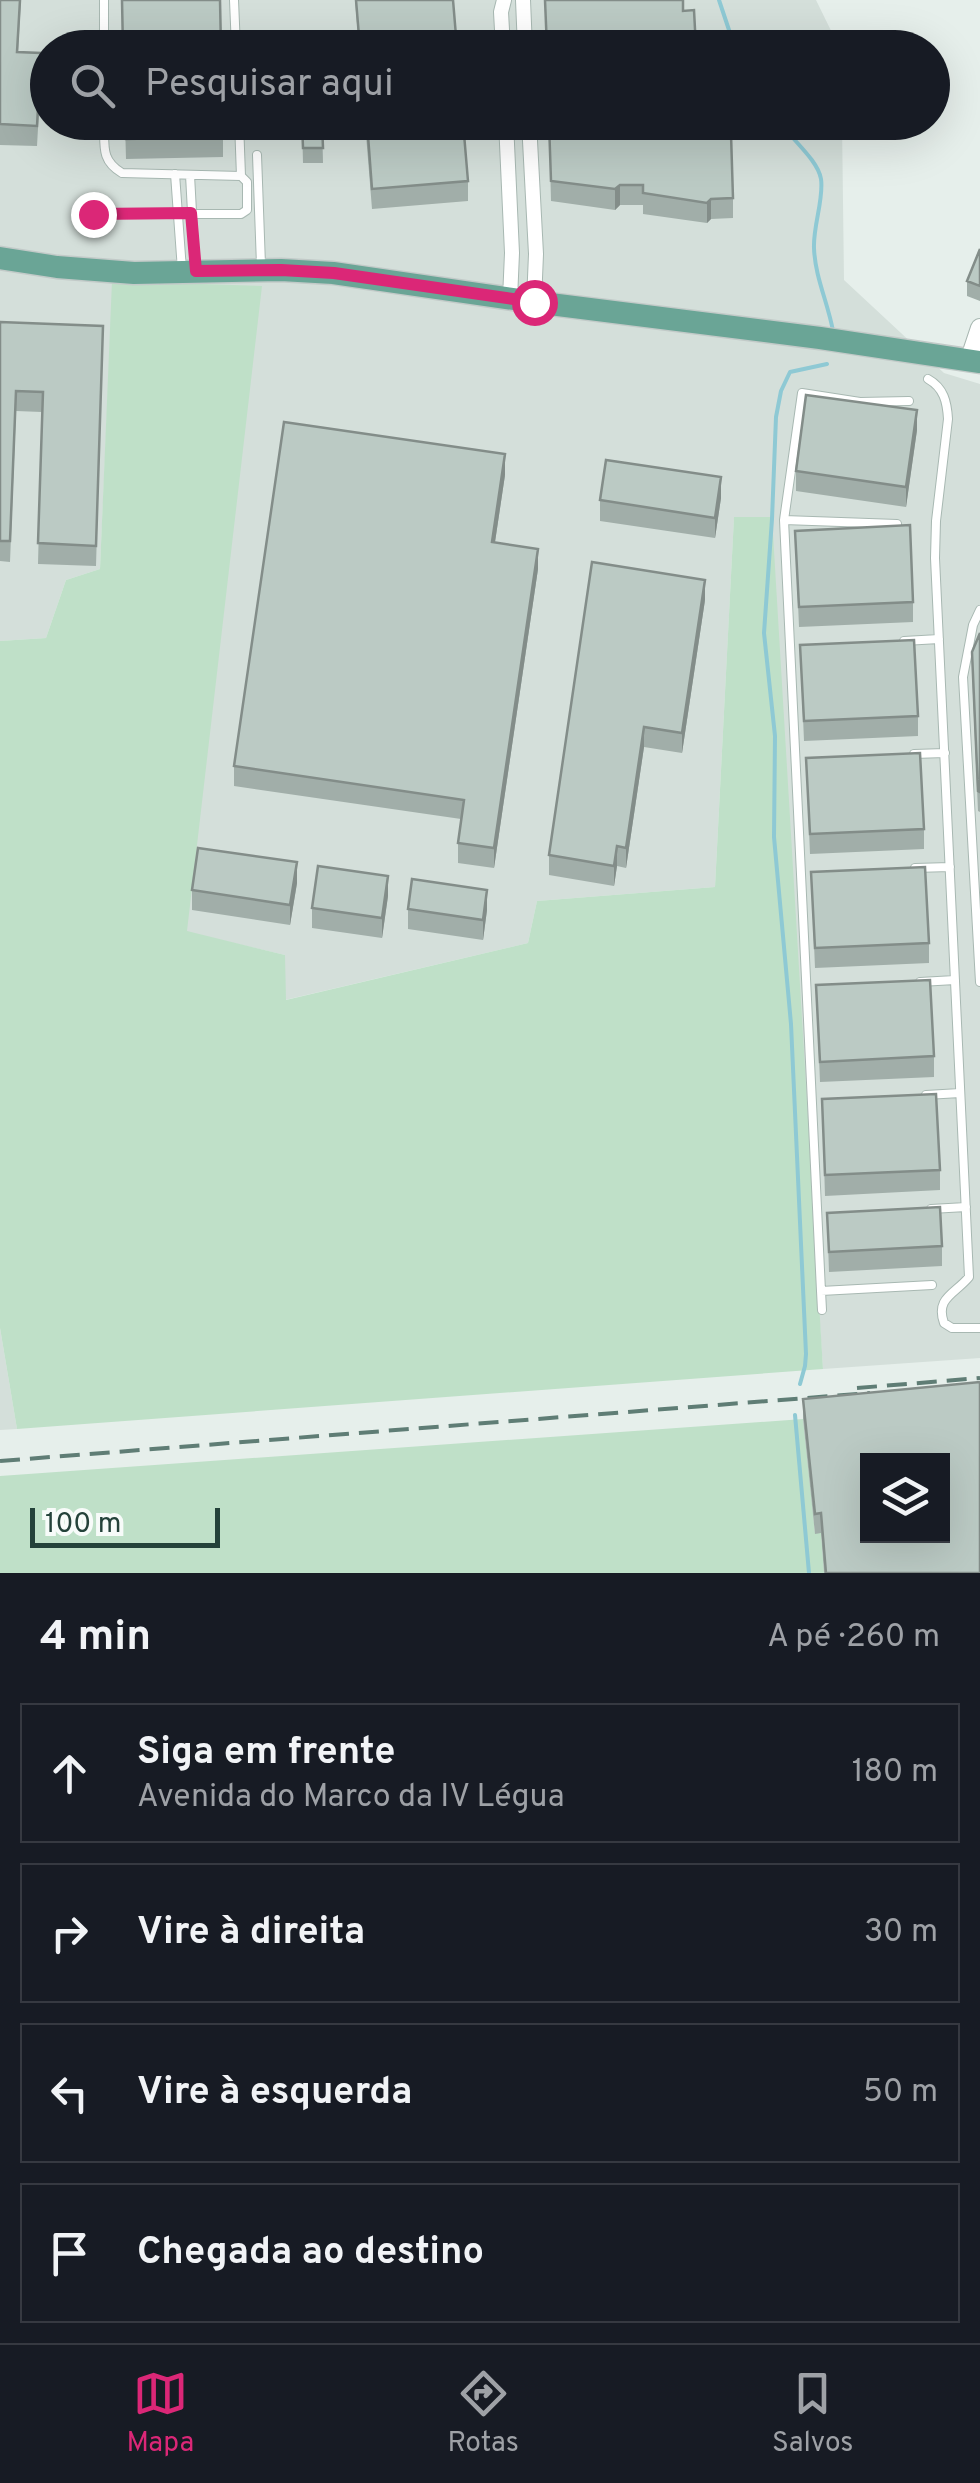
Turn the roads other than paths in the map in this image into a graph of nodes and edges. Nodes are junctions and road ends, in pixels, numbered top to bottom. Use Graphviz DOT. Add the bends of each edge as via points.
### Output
graph roads {
  1 [pos="104,0"];
  2 [pos="234,0"];
  3 [pos="504,0"];
  4 [pos="523,0"];
  5 [pos="104,30"];
  6 [pos="235,30"];
  7 [pos="502,30"];
  8 [pos="524,30"];
  9 [pos="105,140"];
  10 [pos="240,140"];
  11 [pos="507,140"];
  12 [pos="530,140"];
  13 [pos="257,155"];
  14 [pos="175,174"];
  15 [pos="190,175"];
  16 [pos="241,176"];
  17 [pos="178,213"];
  18 [pos="191,213"];
  19 [pos="93,214"];
  20 [pos="0,258"];
  21 [pos="261,270"];
  22 [pos="189,272"];
  23 [pos="510,299"];
  24 [pos="534,302"];
  25 [pos="980,328"];
  26 [pos="975,362"];
  27 [pos="928,379"];
  28 [pos="909,402"];
  29 [pos="784,520"];
  30 [pos="897,524"];
  31 [pos="980,610"];
  32 [pos="939,639"];
  33 [pos="902,641"];
  34 [pos="808,645"];
  35 [pos="790,646"];
  36 [pos="944,753"];
  37 [pos="907,754"];
  38 [pos="814,758"];
  39 [pos="795,759"];
  40 [pos="950,867"];
  41 [pos="913,868"];
  42 [pos="800,872"];
  43 [pos="819,872"];
  44 [pos="955,980"];
  45 [pos="918,982"];
  46 [pos="980,982"];
  47 [pos="806,986"];
  48 [pos="824,986"];
  49 [pos="960,1094"];
  50 [pos="923,1095"];
  51 [pos="830,1100"];
  52 [pos="812,1101"];
  53 [pos="966,1207"];
  54 [pos="928,1209"];
  55 [pos="836,1213"];
  56 [pos="817,1214"];
  57 [pos="932,1285"];
  58 [pos="820,1291"];
  59 [pos="822,1310"];
  60 [pos="980,1328"];
  1 -- 5 [label="lane"];
  2 -- 6 [label="lane"];
  3 -- 7 [label="street"];
  4 -- 8 [label="street"];
  9 -- 14 [label="lane" via="109,163 122,173"];
  10 -- 16 [label="lane"];
  11 -- 23 [label="street"];
  12 -- 24 [label="street"];
  13 -- 21 [label="lane"];
  14 -- 15 [label="lane"];
  14 -- 17 [label="lane"];
  15 -- 16 [label="lane"];
  15 -- 18 [label="lane"];
  16 -- 18 [label="lane" via="247,182 244,212"];
  17 -- 18 [label="lane"];
  17 -- 19 [label="lane"];
  17 -- 22 [label="lane"];
  18 -- 22 [label="lane"];
  20 -- 22 [label="main road" via="99,271"];
  21 -- 22 [label="main road"];
  21 -- 23 [label="main road" via="334,273"];
  23 -- 24 [label="main road"];
  24 -- 26 [label="main road"];
  25 -- 26 [label="street"];
  27 -- 32 [label="lane" via="942,392 948,420 935,538"];
  28 -- 29 [label="lane" via="802,392"];
  29 -- 30 [label="lane"];
  29 -- 35 [label="lane"];
  31 -- 46 [label="lane" via="963,677"];
  32 -- 33 [label="lane"];
  32 -- 36 [label="lane"];
  34 -- 35 [label="lane"];
  35 -- 39 [label="lane"];
  36 -- 37 [label="lane"];
  36 -- 40 [label="lane"];
  38 -- 39 [label="lane"];
  39 -- 42 [label="lane"];
  40 -- 41 [label="lane"];
  40 -- 44 [label="lane"];
  42 -- 43 [label="lane"];
  42 -- 47 [label="lane"];
  44 -- 45 [label="lane"];
  44 -- 49 [label="lane"];
  47 -- 48 [label="lane"];
  47 -- 52 [label="lane"];
  49 -- 50 [label="lane"];
  49 -- 53 [label="lane"];
  51 -- 52 [label="lane"];
  52 -- 56 [label="lane"];
  53 -- 54 [label="lane"];
  53 -- 60 [label="lane" via="969,1276 940,1313 952,1328"];
  55 -- 56 [label="lane"];
  56 -- 58 [label="lane"];
  57 -- 58 [label="lane"];
  58 -- 59 [label="lane"];
}
